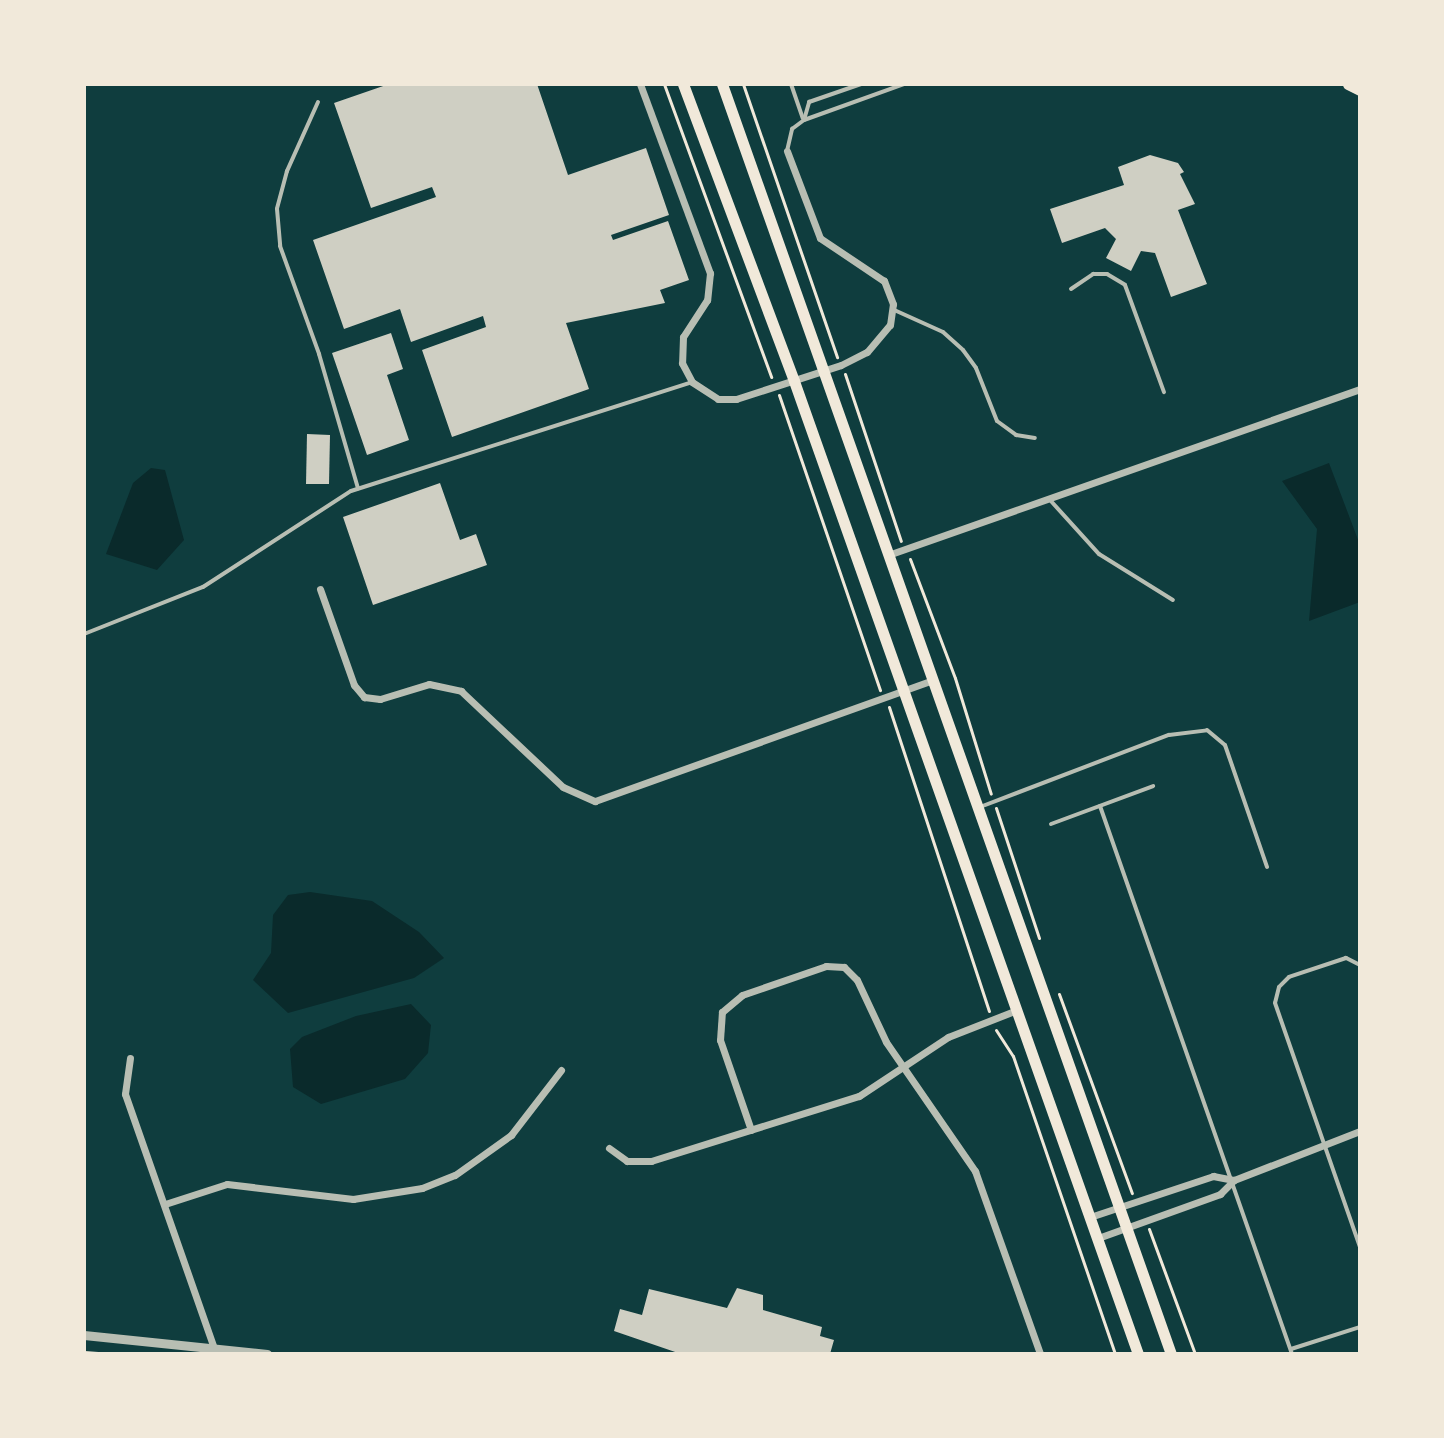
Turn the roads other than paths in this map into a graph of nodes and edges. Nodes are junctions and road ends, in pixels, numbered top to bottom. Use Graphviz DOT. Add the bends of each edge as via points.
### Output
graph roads {
  1 [pos="640,84"];
  2 [pos="683,84"];
  3 [pos="722,84"];
  4 [pos="791,84"];
  5 [pos="861,84"];
  6 [pos="904,84"];
  7 [pos="1348,84"];
  8 [pos="1360,90"];
  9 [pos="318,102"];
  10 [pos="804,120"];
  11 [pos="787,151"];
  12 [pos="1071,289"];
  13 [pos="892,309"];
  14 [pos="823,371"];
  15 [pos="794,381"];
  16 [pos="692,382"];
  17 [pos="1360,389"];
  18 [pos="1164,392"];
  19 [pos="1035,438"];
  20 [pos="358,488"];
  21 [pos="1050,500"];
  22 [pos="888,555"];
  23 [pos="320,589"];
  24 [pos="1173,600"];
  25 [pos="84,634"];
  26 [pos="933,680"];
  27 [pos="904,690"];
  28 [pos="1153,786"];
  29 [pos="1100,806"];
  30 [pos="978,808"];
  31 [pos="1051,824"];
  32 [pos="1267,867"];
  33 [pos="1360,965"];
  34 [pos="1017,1010"];
  35 [pos="130,1058"];
  36 [pos="904,1067"];
  37 [pos="561,1070"];
  38 [pos="751,1130"];
  39 [pos="1360,1131"];
  40 [pos="1324,1144"];
  41 [pos="609,1148"];
  42 [pos="1234,1180"];
  43 [pos="165,1204"];
  44 [pos="1119,1207"];
  45 [pos="1090,1217"];
  46 [pos="1126,1228"];
  47 [pos="1098,1238"];
  48 [pos="1360,1247"];
  49 [pos="1360,1327"];
  50 [pos="84,1335"];
  51 [pos="213,1345"];
  52 [pos="1291,1352"];
  53 [pos="267,1354"];
  54 [pos="1040,1354"];
  55 [pos="1138,1354"];
  56 [pos="1171,1354"];
  1 -- 16 [label="street" via="710,273 707,300 683,337 682,363"];
  2 -- 15 [label="main road"];
  3 -- 14 [label="main road"];
  4 -- 10 [label="lane"];
  5 -- 10 [label="lane" via="809,102"];
  6 -- 10 [label="lane"];
  7 -- 8 [label="main road"];
  9 -- 20 [label="lane" via="284,182 277,209 280,246 324,367"];
  10 -- 11 [label="lane" via="792,129"];
  11 -- 13 [label="street" via="820,238 884,281"];
  12 -- 18 [label="lane" via="1093,274 1107,274 1125,285"];
  13 -- 14 [label="street" via="883,339"];
  13 -- 19 [label="lane" via="943,332 963,350 997,421 1016,435"];
  14 -- 15 [label="street"];
  14 -- 22 [label="main road"];
  15 -- 16 [label="street" via="736,399 718,399"];
  15 -- 27 [label="main road"];
  16 -- 20 [label="lane"];
  17 -- 21 [label="street"];
  20 -- 25 [label="lane" via="203,587"];
  21 -- 22 [label="street"];
  21 -- 24 [label="lane" via="1099,554"];
  22 -- 26 [label="main road"];
  23 -- 27 [label="street" via="354,685 372,699 429,684 461,691 563,787 595,801"];
  26 -- 27 [label="street"];
  26 -- 30 [label="main road"];
  27 -- 34 [label="main road"];
  28 -- 29 [label="lane"];
  29 -- 31 [label="lane"];
  29 -- 42 [label="lane"];
  30 -- 32 [label="lane" via="1169,735 1207,730 1225,745"];
  30 -- 44 [label="main road"];
  33 -- 40 [label="lane" via="1346,958 1289,977 1279,987 1275,1003"];
  34 -- 36 [label="street" via="948,1037"];
  34 -- 45 [label="main road"];
  35 -- 43 [label="street" via="125,1094"];
  36 -- 38 [label="street" via="859,1096"];
  36 -- 38 [label="street" via="878,1028 857,980 844,967 826,966 742,995 722,1012 718,1026"];
  36 -- 54 [label="street" via="975,1171"];
  37 -- 43 [label="street" via="511,1135 455,1175 422,1188 353,1199 227,1184"];
  38 -- 41 [label="street" via="651,1161 627,1161"];
  39 -- 40 [label="street"];
  40 -- 42 [label="street"];
  40 -- 48 [label="lane"];
  42 -- 44 [label="street" via="1213,1176"];
  42 -- 46 [label="street" via="1220,1194"];
  42 -- 52 [label="lane"];
  43 -- 51 [label="street"];
  44 -- 45 [label="street"];
  44 -- 46 [label="main road"];
  45 -- 47 [label="main road"];
  46 -- 47 [label="street"];
  46 -- 56 [label="main road"];
  47 -- 55 [label="main road"];
  49 -- 52 [label="lane"];
  50 -- 51 [label="street"];
  51 -- 53 [label="street"];
}
